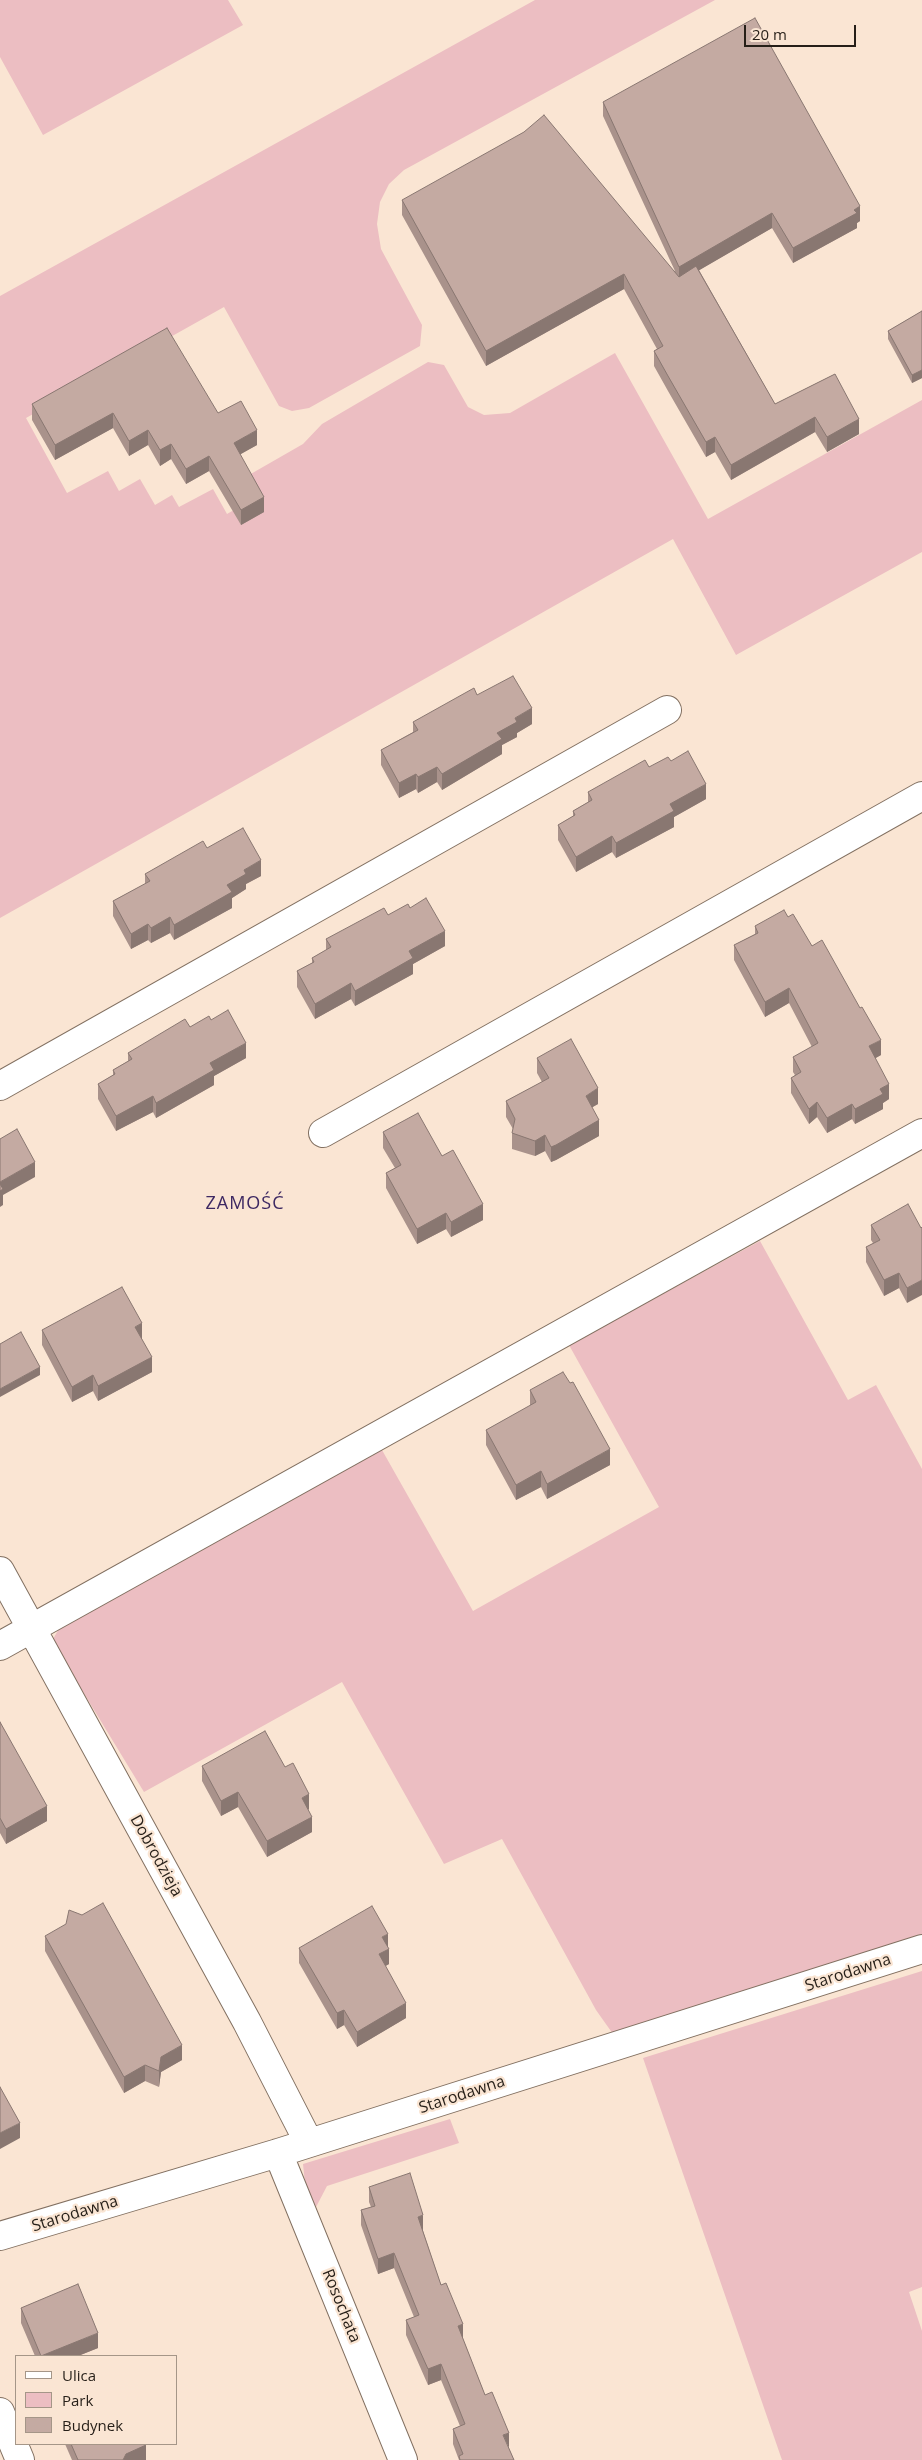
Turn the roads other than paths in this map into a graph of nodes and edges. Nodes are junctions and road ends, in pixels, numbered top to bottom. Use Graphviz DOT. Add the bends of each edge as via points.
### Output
graph roads {
  1 [pos="667,710"];
  2 [pos="922,796"];
  3 [pos="0,1086"];
  4 [pos="322,1133"];
  5 [pos="922,1133"];
  6 [pos="0,1571"];
  7 [pos="32,1627"];
  8 [pos="0,1646"];
  9 [pos="922,1950"];
  10 [pos="309,2143"];
  11 [pos="278,2153"];
  12 [pos="0,2236"];
  13 [pos="0,2412"];
  14 [pos="20,2460"];
  15 [pos="403,2460"];
  1 -- 3 [label="street"];
  2 -- 4 [label="street"];
  5 -- 7 [label="street"];
  6 -- 7 [label="street, Dobrodzieja"];
  7 -- 8 [label="street"];
  7 -- 10 [label="street, Dobrodzieja" via="247,2022"];
  9 -- 10 [label="street, Starodawna"];
  10 -- 11 [label="street, Starodawna"];
  11 -- 12 [label="street, Starodawna"];
  11 -- 15 [label="street, Rosochata"];
  13 -- 14 [label="street"];
}
